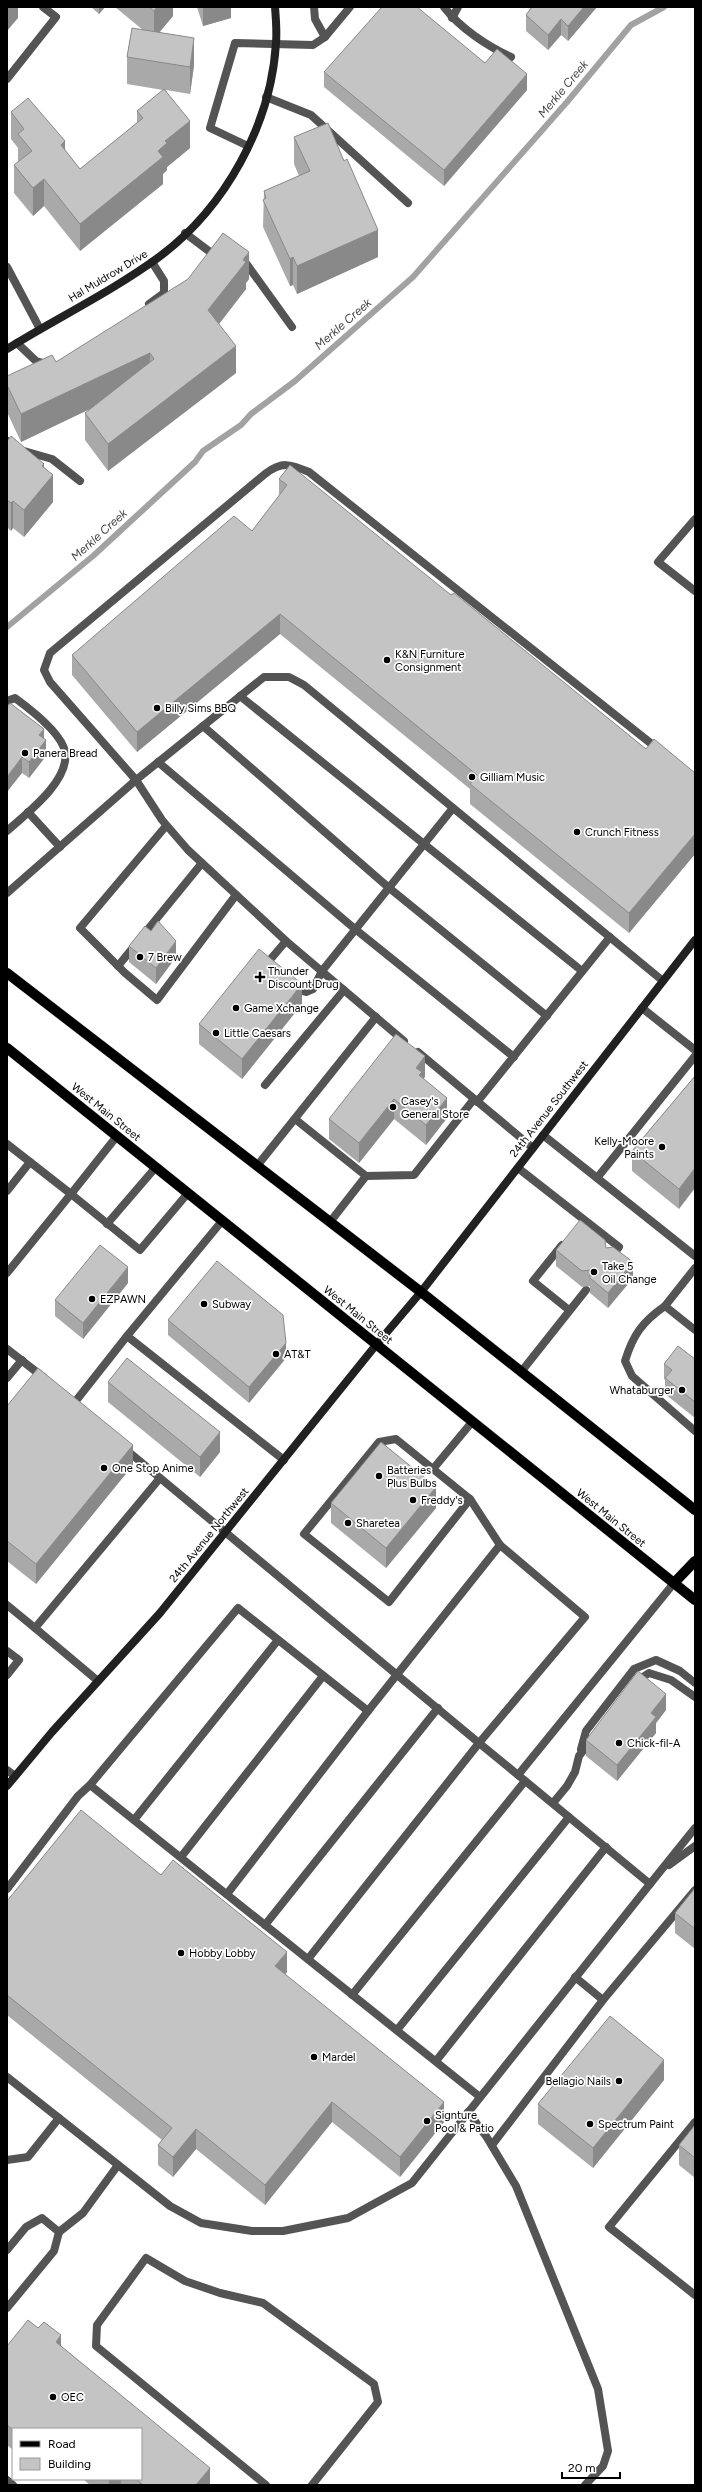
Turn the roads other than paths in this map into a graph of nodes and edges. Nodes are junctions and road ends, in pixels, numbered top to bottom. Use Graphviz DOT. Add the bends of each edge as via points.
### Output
graph roads {
  1 [pos="44,7"];
  2 [pos="275,7"];
  3 [pos="314,7"];
  4 [pos="350,7"];
  5 [pos="444,7"];
  6 [pos="458,7"];
  7 [pos="452,18"];
  8 [pos="325,37"];
  9 [pos="276,43"];
  10 [pos="511,57"];
  11 [pos="7,79"];
  12 [pos="266,97"];
  13 [pos="248,146"];
  14 [pos="408,203"];
  15 [pos="185,233"];
  16 [pos="226,247"];
  17 [pos="236,250"];
  18 [pos="152,262"];
  19 [pos="7,268"];
  20 [pos="141,310"];
  21 [pos="292,327"];
  22 [pos="40,329"];
  23 [pos="17,343"];
  24 [pos="7,349"];
  25 [pos="56,361"];
  26 [pos="7,442"];
  27 [pos="80,481"];
  28 [pos="695,519"];
  29 [pos="695,591"];
  30 [pos="240,696"];
  31 [pos="7,701"];
  32 [pos="203,726"];
  33 [pos="664,754"];
  34 [pos="158,762"];
  35 [pos="136,780"];
  36 [pos="453,808"];
  37 [pos="28,812"];
  38 [pos="166,826"];
  39 [pos="7,831"];
  40 [pos="423,844"];
  41 [pos="60,847"];
  42 [pos="202,864"];
  43 [pos="388,886"];
  44 [pos="7,893"];
  45 [pos="236,895"];
  46 [pos="355,929"];
  47 [pos="610,937"];
  48 [pos="695,940"];
  49 [pos="286,941"];
  50 [pos="118,966"];
  51 [pos="322,971"];
  52 [pos="582,971"];
  53 [pos="7,973"];
  54 [pos="277,975"];
  55 [pos="663,981"];
  56 [pos="287,984"];
  57 [pos="344,990"];
  58 [pos="642,1008"];
  59 [pos="547,1016"];
  60 [pos="376,1017"];
  61 [pos="7,1048"];
  62 [pos="695,1050"];
  63 [pos="695,1056"];
  64 [pos="514,1057"];
  65 [pos="265,1085"];
  66 [pos="476,1101"];
  67 [pos="295,1119"];
  68 [pos="543,1135"];
  69 [pos="117,1136"];
  70 [pos="7,1144"];
  71 [pos="533,1148"];
  72 [pos="30,1162"];
  73 [pos="257,1166"];
  74 [pos="156,1167"];
  75 [pos="518,1168"];
  76 [pos="366,1176"];
  77 [pos="597,1178"];
  78 [pos="7,1191"];
  79 [pos="188,1193"];
  80 [pos="71,1194"];
  81 [pos="222,1221"];
  82 [pos="330,1222"];
  83 [pos="107,1224"];
  84 [pos="569,1235"];
  85 [pos="695,1256"];
  86 [pos="609,1259"];
  87 [pos="695,1268"];
  88 [pos="7,1273"];
  89 [pos="586,1290"];
  90 [pos="421,1292"];
  91 [pos="665,1306"];
  92 [pos="569,1310"];
  93 [pos="695,1330"];
  94 [pos="127,1336"];
  95 [pos="376,1345"];
  96 [pos="7,1349"];
  97 [pos="22,1360"];
  98 [pos="521,1372"];
  99 [pos="7,1378"];
  100 [pos="52,1383"];
  101 [pos="89,1418"];
  102 [pos="472,1422"];
  103 [pos="695,1431"];
  104 [pos="118,1443"];
  105 [pos="284,1460"];
  106 [pos="433,1469"];
  107 [pos="160,1478"];
  108 [pos="470,1499"];
  109 [pos="695,1510"];
  110 [pos="225,1532"];
  111 [pos="500,1545"];
  112 [pos="695,1561"];
  113 [pos="674,1583"];
  114 [pos="695,1600"];
  115 [pos="7,1605"];
  116 [pos="35,1628"];
  117 [pos="278,1640"];
  118 [pos="7,1651"];
  119 [pos="398,1674"];
  120 [pos="7,1675"];
  121 [pos="323,1676"];
  122 [pos="98,1681"];
  123 [pos="695,1683"];
  124 [pos="695,1697"];
  125 [pos="438,1708"];
  126 [pos="368,1711"];
  127 [pos="479,1743"];
  128 [pos="579,1756"];
  129 [pos="7,1770"];
  130 [pos="518,1775"];
  131 [pos="15,1776"];
  132 [pos="525,1781"];
  133 [pos="90,1785"];
  134 [pos="7,1786"];
  135 [pos="553,1803"];
  136 [pos="569,1817"];
  137 [pos="134,1820"];
  138 [pos="695,1828"];
  139 [pos="695,1846"];
  140 [pos="606,1847"];
  141 [pos="181,1857"];
  142 [pos="660,1871"];
  143 [pos="650,1884"];
  144 [pos="7,1888"];
  145 [pos="695,1890"];
  146 [pos="227,1894"];
  147 [pos="265,1925"];
  148 [pos="308,1959"];
  149 [pos="575,1977"];
  150 [pos="352,1995"];
  151 [pos="603,2000"];
  152 [pos="397,2030"];
  153 [pos="436,2062"];
  154 [pos="7,2077"];
  155 [pos="480,2097"];
  156 [pos="468,2112"];
  157 [pos="59,2118"];
  158 [pos="695,2122"];
  159 [pos="492,2145"];
  160 [pos="7,2160"];
  161 [pos="118,2165"];
  162 [pos="59,2232"];
  163 [pos="7,2250"];
  164 [pos="695,2295"];
  165 [pos="7,2308"];
  166 [pos="7,2480"];
  167 [pos="13,2485"];
  168 [pos="266,2485"];
  169 [pos="312,2485"];
  170 [pos="585,2485"];
  1 -- 11 [label="street" via="56,18"];
  2 -- 9 [label="main road, Hal Muldrow Drive"];
  3 -- 8 [label="street" via="315,19"];
  4 -- 8 [label="street"];
  5 -- 7 [label="street"];
  6 -- 7 [label="street"];
  7 -- 10 [label="street" via="495,50"];
  8 -- 9 [label="street" via="313,45"];
  9 -- 12 [label="main road, Hal Muldrow Drive"];
  9 -- 13 [label="street" via="236,43 210,128"];
  12 -- 13 [label="main road, Hal Muldrow Drive"];
  12 -- 14 [label="street" via="311,115"];
  13 -- 15 [label="main road, Hal Muldrow Drive" via="222,192"];
  15 -- 16 [label="street" via="214,255"];
  15 -- 18 [label="main road, Hal Muldrow Drive"];
  17 -- 21 [label="street"];
  18 -- 20 [label="street" via="164,281 164,293"];
  18 -- 22 [label="main road, Hal Muldrow Drive"];
  19 -- 22 [label="street"];
  22 -- 23 [label="main road, Hal Muldrow Drive"];
  23 -- 24 [label="main road, Hal Muldrow Drive"];
  23 -- 25 [label="street" via="36,361 49,365"];
  26 -- 27 [label="street" via="10,447 52,459"];
  28 -- 29 [label="street" via="658,562"];
  30 -- 32 [label="street"];
  30 -- 36 [label="street" via="264,677 289,677 304,685"];
  30 -- 40 [label="street"];
  31 -- 37 [label="street" via="15,698 31,710 56,735 65,751 64,769 44,798"];
  32 -- 34 [label="street"];
  32 -- 43 [label="street"];
  33 -- 35 [label="street" via="309,472 294,465 277,465 50,652 44,670 50,682"];
  34 -- 35 [label="street"];
  34 -- 46 [label="street"];
  35 -- 38 [label="street"];
  35 -- 41 [label="street"];
  36 -- 40 [label="street"];
  36 -- 47 [label="street"];
  37 -- 39 [label="street"];
  37 -- 41 [label="street"];
  38 -- 42 [label="street"];
  38 -- 50 [label="street" via="80,928"];
  40 -- 43 [label="street"];
  40 -- 52 [label="street"];
  41 -- 44 [label="street"];
  42 -- 45 [label="street"];
  42 -- 50 [label="street"];
  43 -- 46 [label="street"];
  43 -- 59 [label="street"];
  45 -- 49 [label="street"];
  45 -- 50 [label="street" via="157,1000"];
  46 -- 51 [label="street"];
  46 -- 64 [label="street"];
  47 -- 52 [label="street"];
  47 -- 55 [label="street"];
  48 -- 55 [label="main road, 24th Avenue Southwest"];
  49 -- 51 [label="street"];
  49 -- 54 [label="street" via="269,961"];
  51 -- 56 [label="street" via="310,991 292,988"];
  51 -- 57 [label="street"];
  52 -- 59 [label="street"];
  53 -- 73 [label="main road"];
  55 -- 58 [label="main road, 24th Avenue Southwest"];
  57 -- 60 [label="street"];
  57 -- 65 [label="street"];
  58 -- 62 [label="street"];
  58 -- 68 [label="main road, 24th Avenue Southwest"];
  59 -- 64 [label="street"];
  60 -- 66 [label="street"];
  60 -- 67 [label="street"];
  61 -- 69 [label="main road, West Main Street"];
  63 -- 77 [label="street"];
  64 -- 66 [label="street"];
  66 -- 71 [label="street"];
  66 -- 76 [label="street" via="414,1175"];
  67 -- 73 [label="street"];
  67 -- 76 [label="street"];
  68 -- 71 [label="main road, 24th Avenue Southwest"];
  68 -- 77 [label="street"];
  69 -- 74 [label="main road, West Main Street"];
  69 -- 80 [label="street"];
  70 -- 72 [label="street"];
  71 -- 75 [label="main road, 24th Avenue Southwest"];
  72 -- 78 [label="street"];
  72 -- 80 [label="street"];
  73 -- 82 [label="main road"];
  74 -- 79 [label="main road, West Main Street"];
  74 -- 83 [label="street"];
  75 -- 86 [label="street" via="581,1220 619,1247"];
  75 -- 90 [label="main road, 24th Avenue Southwest"];
  76 -- 82 [label="street"];
  77 -- 85 [label="street"];
  79 -- 81 [label="main road, West Main Street"];
  79 -- 83 [label="street" via="140,1250"];
  80 -- 83 [label="street"];
  80 -- 88 [label="street"];
  81 -- 94 [label="street"];
  81 -- 95 [label="main road, West Main Street"];
  82 -- 90 [label="main road"];
  84 -- 92 [label="street" via="533,1281"];
  87 -- 91 [label="street"];
  89 -- 92 [label="street"];
  90 -- 95 [label="main road, 24th Avenue Northwest"];
  90 -- 98 [label="main road"];
  91 -- 93 [label="street"];
  91 -- 103 [label="street" via="648,1318 632,1340 625,1361 632,1376"];
  92 -- 98 [label="street"];
  94 -- 101 [label="street" via="72,1399"];
  94 -- 105 [label="street"];
  95 -- 102 [label="main road, West Main Street"];
  95 -- 105 [label="main road, 24th Avenue Northwest"];
  96 -- 97 [label="street"];
  97 -- 99 [label="street"];
  97 -- 100 [label="street"];
  98 -- 109 [label="main road"];
  102 -- 106 [label="street"];
  102 -- 113 [label="main road, West Main Street"];
  104 -- 107 [label="street"];
  105 -- 110 [label="main road, 24th Avenue Northwest"];
  106 -- 108 [label="street"];
  106 -- 108 [label="street" via="396,1440 379,1442 304,1534 389,1602"];
  107 -- 110 [label="street"];
  107 -- 116 [label="street"];
  108 -- 111 [label="street"];
  110 -- 119 [label="street"];
  110 -- 122 [label="main road, 24th Avenue Northwest" via="160,1613"];
  111 -- 119 [label="street"];
  111 -- 127 [label="street" via="585,1617"];
  112 -- 113 [label="main road"];
  113 -- 114 [label="main road, West Main Street"];
  113 -- 130 [label="street"];
  115 -- 116 [label="street"];
  116 -- 122 [label="street"];
  117 -- 121 [label="street"];
  117 -- 133 [label="street" via="238,1608"];
  117 -- 137 [label="street"];
  118 -- 120 [label="street" via="19,1660"];
  119 -- 125 [label="street"];
  119 -- 126 [label="street"];
  121 -- 126 [label="street"];
  121 -- 141 [label="street"];
  122 -- 131 [label="main road, 24th Avenue Northwest"];
  123 -- 128 [label="street" via="680,1671 656,1660 634,1669 586,1731"];
  124 -- 128 [label="street" via="671,1680 649,1673 635,1682"];
  125 -- 127 [label="street"];
  125 -- 147 [label="street"];
  126 -- 146 [label="street"];
  127 -- 130 [label="street"];
  127 -- 148 [label="street"];
  128 -- 135 [label="street" via="575,1772"];
  129 -- 131 [label="street"];
  130 -- 132 [label="street"];
  131 -- 134 [label="main road, 24th Avenue Northwest"];
  132 -- 135 [label="street"];
  132 -- 150 [label="street"];
  133 -- 137 [label="street"];
  133 -- 144 [label="street" via="78,1796"];
  135 -- 136 [label="street"];
  136 -- 140 [label="street"];
  136 -- 152 [label="street"];
  137 -- 141 [label="street"];
  138 -- 142 [label="street"];
  139 -- 142 [label="street"];
  140 -- 143 [label="street"];
  140 -- 153 [label="street"];
  141 -- 146 [label="street"];
  142 -- 143 [label="street"];
  143 -- 149 [label="street"];
  145 -- 151 [label="street"];
  146 -- 147 [label="street"];
  147 -- 148 [label="street"];
  148 -- 150 [label="street"];
  149 -- 151 [label="street"];
  149 -- 155 [label="street"];
  150 -- 152 [label="street"];
  151 -- 159 [label="street"];
  152 -- 153 [label="street"];
  153 -- 155 [label="street"];
  154 -- 157 [label="street"];
  155 -- 156 [label="street"];
  156 -- 159 [label="street"];
  156 -- 161 [label="street" via="406,2187 348,2218 297,2230 252,2231 201,2223 170,2206"];
  157 -- 160 [label="street" via="28,2157"];
  157 -- 161 [label="street"];
  158 -- 164 [label="street" via="609,2227"];
  159 -- 170 [label="street" via="519,2193 598,2389 608,2451 603,2466"];
  161 -- 162 [label="street" via="83,2213"];
  162 -- 163 [label="street" via="42,2218 26,2227"];
  162 -- 165 [label="street" via="54,2251"];
  166 -- 167 [label="street"];
  168 -- 169 [label="street" via="96,2346 97,2325 146,2258 184,2281 263,2303 374,2384 378,2402"];
}
